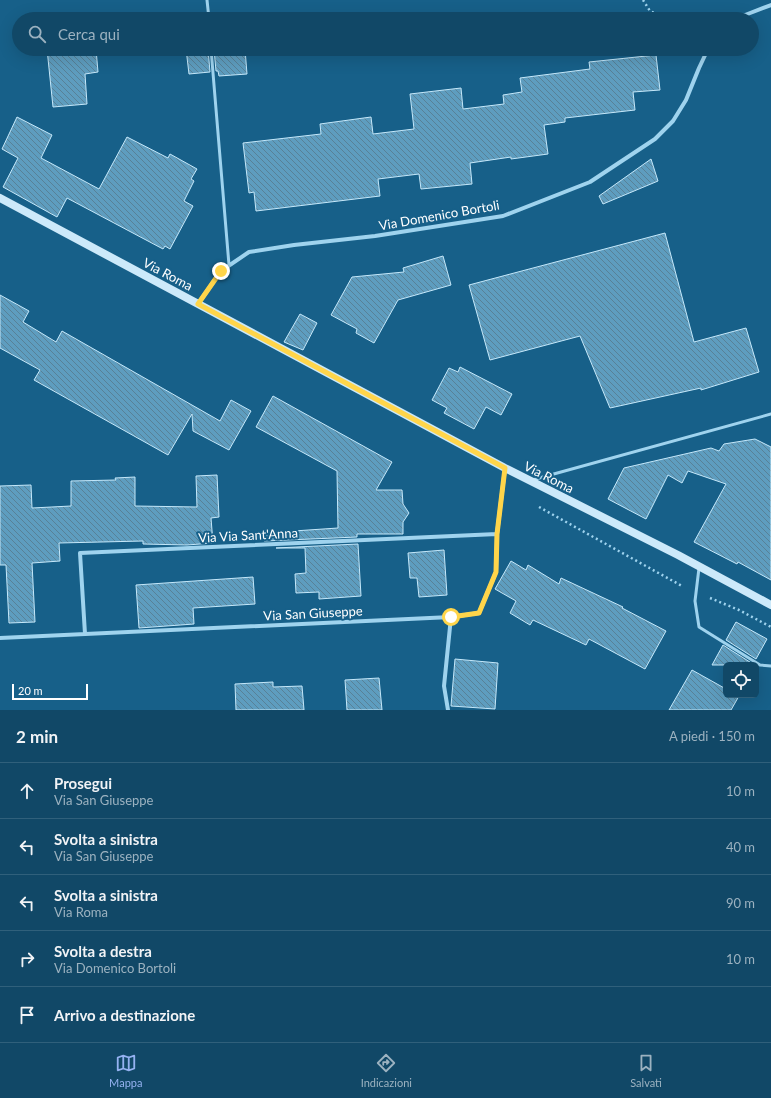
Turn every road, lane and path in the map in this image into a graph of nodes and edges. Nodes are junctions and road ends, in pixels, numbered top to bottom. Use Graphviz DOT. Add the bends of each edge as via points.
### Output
graph roads {
  1 [pos="207,0"];
  2 [pos="643,0"];
  3 [pos="771,5"];
  4 [pos="208,12"];
  5 [pos="652,12"];
  6 [pos="753,12"];
  7 [pos="212,56"];
  8 [pos="705,56"];
  9 [pos="0,198"];
  10 [pos="229,266"];
  11 [pos="198,304"];
  12 [pos="771,414"];
  13 [pos="505,468"];
  14 [pos="529,480"];
  15 [pos="497,534"];
  16 [pos="699,566"];
  17 [pos="771,606"];
  18 [pos="451,617"];
  19 [pos="85,634"];
  20 [pos="0,638"];
  21 [pos="771,666"];
  22 [pos="448,710"];
  1 -- 4 [label="lane"];
  2 -- 5 [label="path"];
  3 -- 6 [label="street"];
  7 -- 10 [label="lane"];
  8 -- 10 [label="street, Via Domenico Bortoli" via="686,100 673,121 655,139 590,182 503,216 249,252"];
  9 -- 11 [label="main road, Via Roma"];
  10 -- 11 [label="street, Via Domenico Bortoli" via="221,271"];
  11 -- 13 [label="main road, Via Roma"];
  12 -- 14 [label="lane"];
  13 -- 14 [label="main road, Via Roma"];
  13 -- 15 [label="street, Via San Giuseppe"];
  14 -- 16 [label="main road, Via Roma"];
  15 -- 18 [label="street, Via San Giuseppe" via="496,572 479,613"];
  15 -- 19 [label="street, Via Via Sant'Anna" via="80,553"];
  16 -- 17 [label="main road, Via Roma"];
  16 -- 21 [label="lane" via="695,601 699,627 760,665"];
  18 -- 19 [label="street, Via San Giuseppe"];
  18 -- 22 [label="street" via="444,686"];
  19 -- 20 [label="street, Via San Giuseppe"];
}
